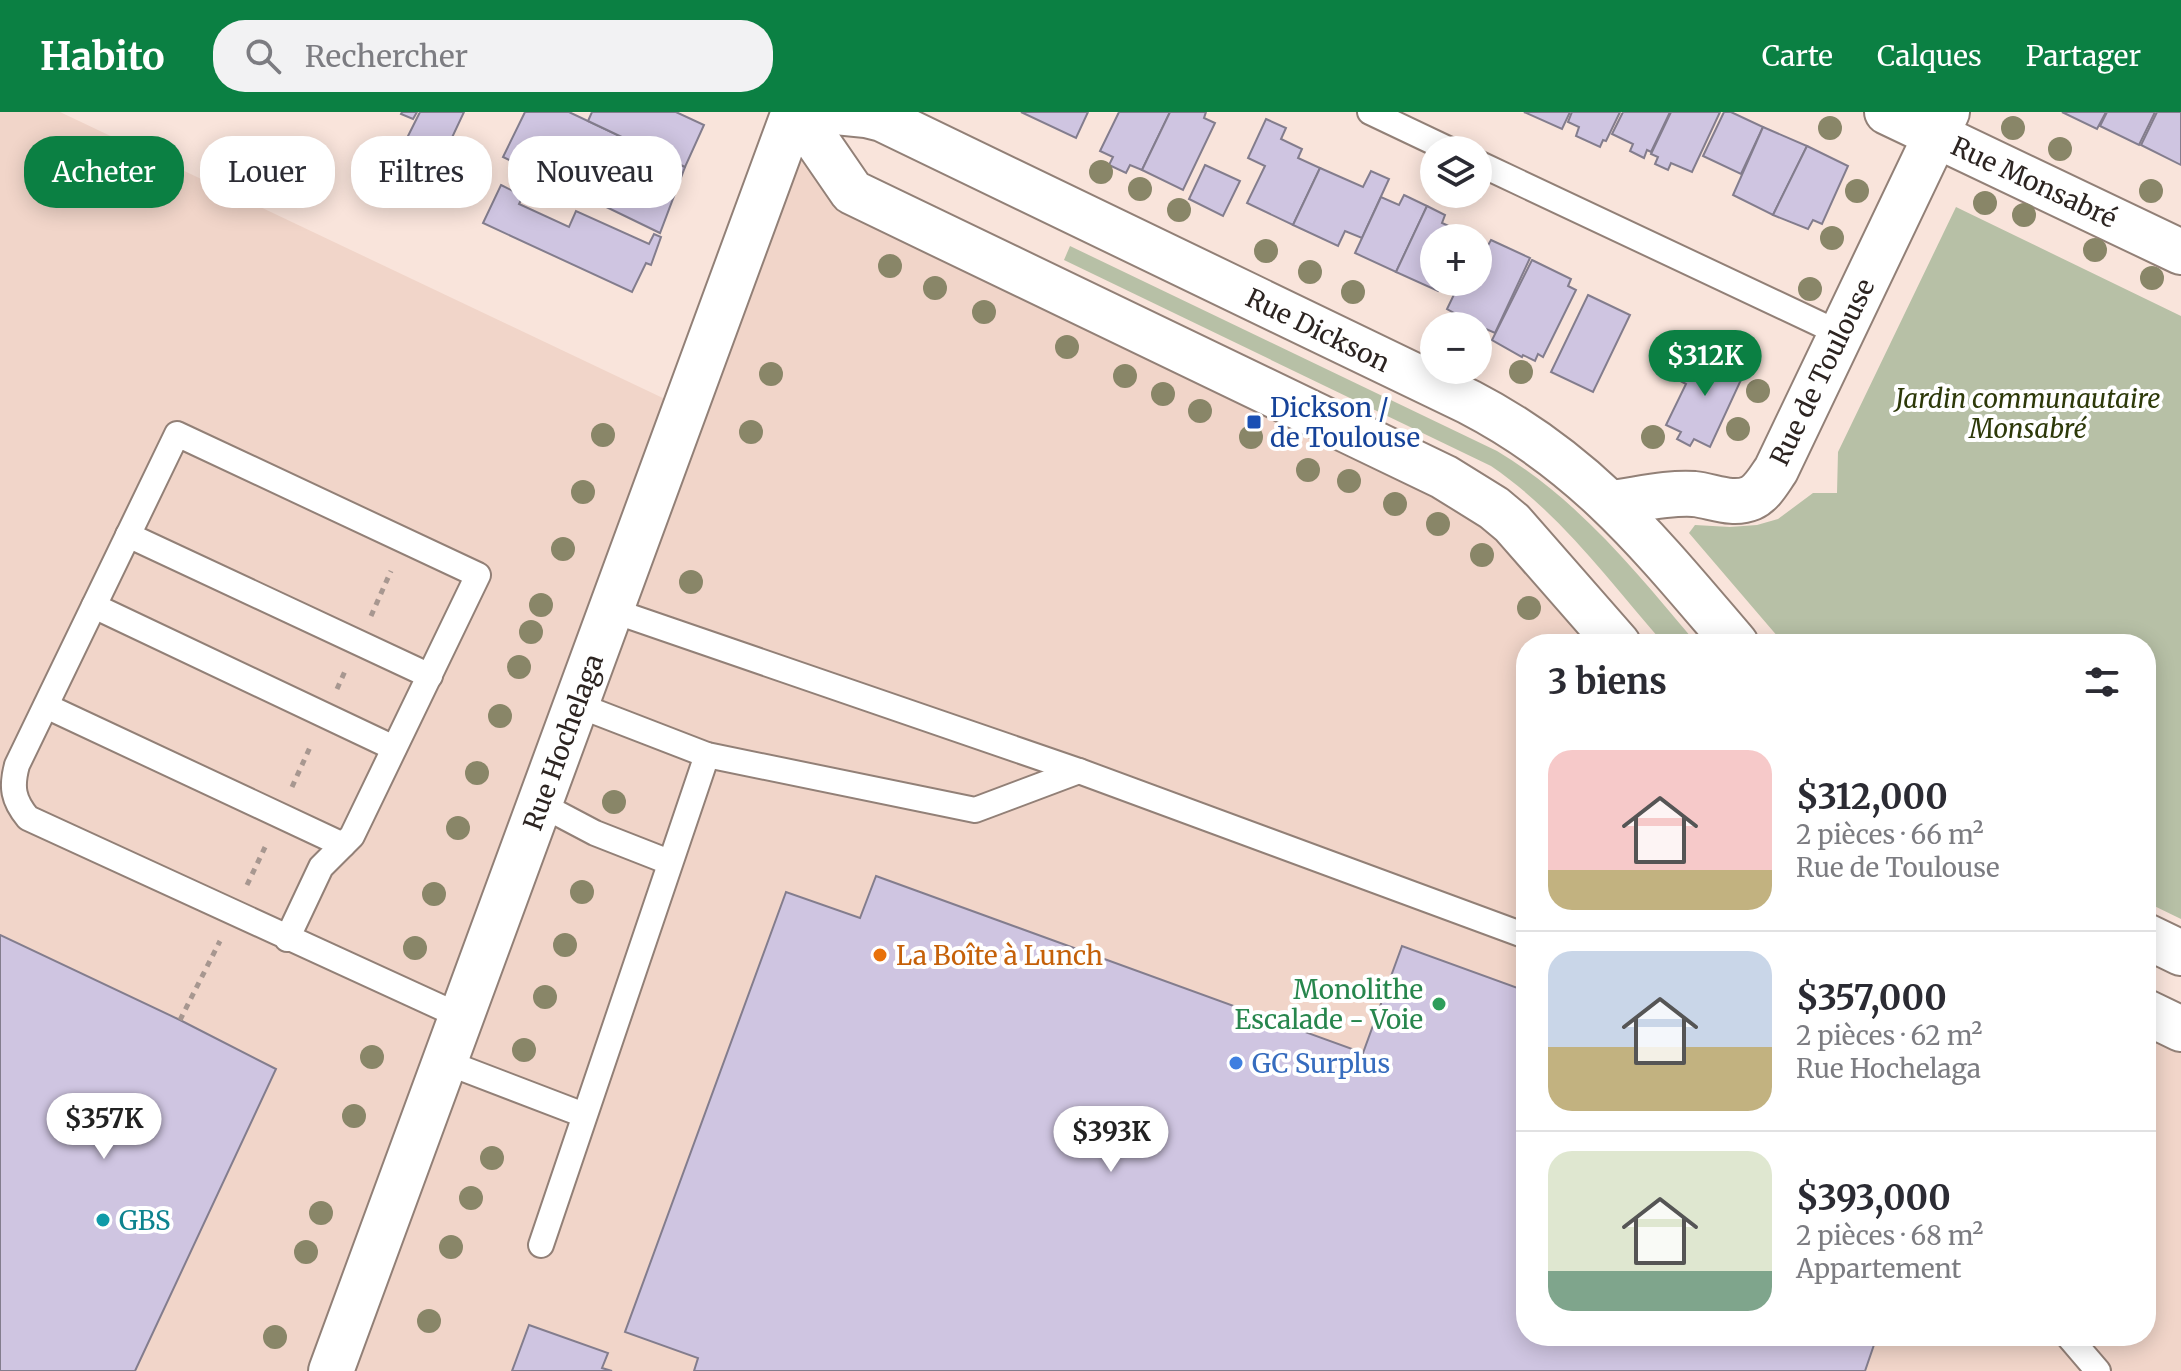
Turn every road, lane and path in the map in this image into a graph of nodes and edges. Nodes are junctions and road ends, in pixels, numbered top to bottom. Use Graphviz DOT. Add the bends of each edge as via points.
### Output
graph roads {
  1 [pos="796,112"];
  2 [pos="836,112"];
  3 [pos="1370,112"];
  4 [pos="1887,112"];
  5 [pos="1941,124"];
  6 [pos="1421,136"];
  7 [pos="1492,170"];
  8 [pos="2181,252"];
  9 [pos="1841,334"];
  10 [pos="1611,503"];
  11 [pos="128,535"];
  12 [pos="405,541"];
  13 [pos="94,606"];
  14 [pos="611,610"];
  15 [pos="1609,634"];
  16 [pos="1727,634"];
  17 [pos="359,643"];
  18 [pos="430,676"];
  19 [pos="575,704"];
  20 [pos="46,706"];
  21 [pos="325,715"];
  22 [pos="394,748"];
  23 [pos="707,755"];
  24 [pos="1079,771"];
  25 [pos="540,804"];
  26 [pos="279,816"];
  27 [pos="343,845"];
  28 [pos="669,862"];
  29 [pos="233,914"];
  30 [pos="1516,932"];
  31 [pos="287,939"];
  32 [pos="2156,941"];
  33 [pos="2181,953"];
  34 [pos="462,1017"];
  35 [pos="2156,1017"];
  36 [pos="180,1020"];
  37 [pos="2181,1029"];
  38 [pos="443,1061"];
  39 [pos="584,1115"];
  40 [pos="541,1245"];
  41 [pos="2077,1346"];
  42 [pos="331,1371"];
  43 [pos="2098,1371"];
  1 -- 14 [label="main road, Rue Hochelaga"];
  1 -- 15 [label="main road" via="852,192 1474,495 1512,523"];
  2 -- 10 [label="main road, Rue Dickson" via="882,119 1469,402 1547,448"];
  3 -- 6 [label="lane"];
  4 -- 5 [label="main road, Rue Monsabré"];
  5 -- 8 [label="main road, Rue Monsabré"];
  5 -- 9 [label="main road, Rue de Toulouse"];
  7 -- 9 [label="lane"];
  9 -- 10 [label="main road, Rue de Toulouse" via="1776,470 1752,498 1720,500 1693,494"];
  10 -- 16 [label="main road, Rue Dickson"];
  11 -- 12 [label="lane" via="177,434"];
  11 -- 13 [label="lane"];
  11 -- 17 [label="lane"];
  12 -- 17 [label="path"];
  12 -- 18 [label="lane" via="478,575"];
  13 -- 20 [label="lane"];
  13 -- 21 [label="lane"];
  14 -- 19 [label="main road, Rue Hochelaga"];
  14 -- 24 [label="lane"];
  17 -- 18 [label="lane"];
  17 -- 21 [label="path"];
  18 -- 22 [label="lane"];
  19 -- 23 [label="lane"];
  19 -- 25 [label="main road, Rue Hochelaga"];
  20 -- 26 [label="lane"];
  20 -- 29 [label="lane" via="12,784 16,804 28,818"];
  21 -- 22 [label="lane"];
  21 -- 26 [label="path"];
  22 -- 27 [label="lane"];
  23 -- 24 [label="lane" via="975,810"];
  23 -- 28 [label="lane"];
  24 -- 30 [label="lane"];
  25 -- 28 [label="lane"];
  25 -- 34 [label="main road, Rue Hochelaga"];
  26 -- 27 [label="lane"];
  26 -- 29 [label="path"];
  27 -- 31 [label="lane" via="321,867"];
  28 -- 39 [label="lane"];
  29 -- 31 [label="lane"];
  29 -- 36 [label="path"];
  31 -- 34 [label="lane"];
  32 -- 33 [label="main road"];
  34 -- 38 [label="main road, Rue Hochelaga"];
  35 -- 37 [label="main road"];
  38 -- 39 [label="lane"];
  38 -- 42 [label="main road, Rue Hochelaga"];
  39 -- 40 [label="lane"];
  41 -- 43 [label="lane"];
}
